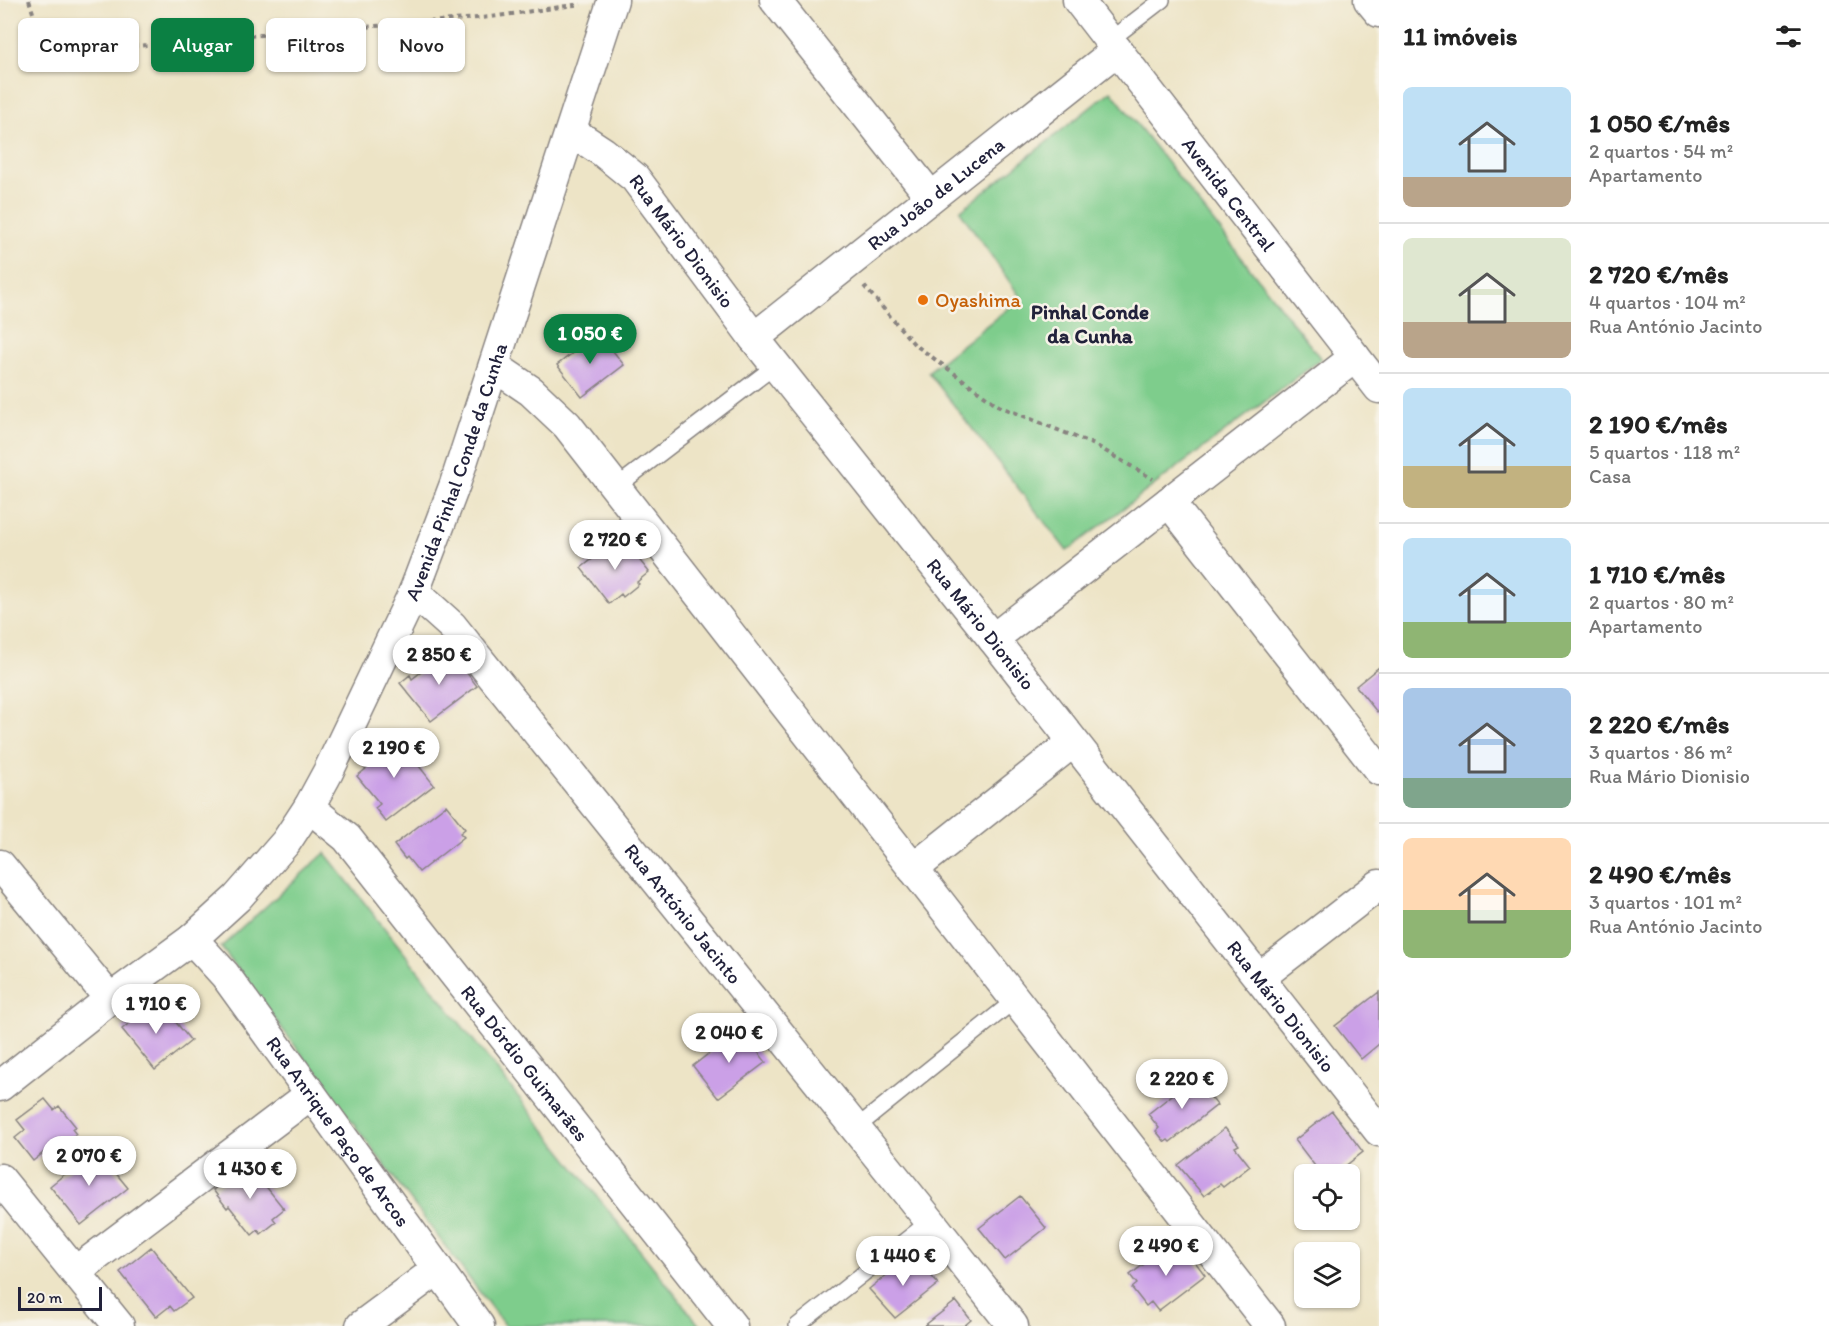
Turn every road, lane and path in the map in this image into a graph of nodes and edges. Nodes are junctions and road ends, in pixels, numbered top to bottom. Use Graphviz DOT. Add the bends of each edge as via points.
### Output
graph roads {
  1 [pos="29,0"];
  2 [pos="775,0"];
  3 [pos="1078,0"];
  4 [pos="1162,0"];
  5 [pos="1369,0"];
  6 [pos="599,2"];
  7 [pos="1379,12"];
  8 [pos="1114,45"];
  9 [pos="571,131"];
  10 [pos="931,197"];
  11 [pos="846,265"];
  12 [pos="754,338"];
  13 [pos="1355,357"];
  14 [pos="776,365"];
  15 [pos="494,366"];
  16 [pos="1379,388"];
  17 [pos="615,488"];
  18 [pos="1174,499"];
  19 [pos="414,592"];
  20 [pos="993,639"];
  21 [pos="1073,742"];
  22 [pos="1379,770"];
  23 [pos="309,807"];
  24 [pos="0,865"];
  25 [pos="913,869"];
  26 [pos="1379,885"];
  27 [pos="192,939"];
  28 [pos="1259,978"];
  29 [pos="110,999"];
  30 [pos="1015,1000"];
  31 [pos="0,1086"];
  32 [pos="311,1094"];
  33 [pos="856,1128"];
  34 [pos="1379,1131"];
  35 [pos="0,1179"];
  36 [pos="930,1221"];
  37 [pos="438,1269"];
  38 [pos="75,1272"];
  39 [pos="119,1326"];
  40 [pos="361,1326"];
  41 [pos="479,1326"];
  42 [pos="732,1326"];
  43 [pos="796,1326"];
  44 [pos="1012,1326"];
  45 [pos="1270,1326"];
  1 -- 6 [label="path" via="46,54 491,18"];
  2 -- 10 [label="street"];
  3 -- 8 [label="street, Avenida Central"];
  4 -- 8 [label="lane"];
  5 -- 7 [label="street"];
  6 -- 9 [label="street, Avenida Pinhal Conde da Cunha"];
  8 -- 10 [label="street, Rua João de Lucena"];
  8 -- 13 [label="street, Avenida Central"];
  9 -- 12 [label="street, Rua Mário Dionisio" via="635,177"];
  9 -- 15 [label="street, Avenida Pinhal Conde da Cunha"];
  10 -- 11 [label="street, Rua João de Lucena"];
  11 -- 12 [label="street, Rua João de Lucena"];
  11 -- 18 [label="path" via="914,344 999,406 1095,446"];
  12 -- 14 [label="street, Rua Mário Dionisio"];
  13 -- 16 [label="street, Avenida Central"];
  13 -- 18 [label="street"];
  14 -- 17 [label="lane"];
  14 -- 20 [label="street, Rua Mário Dionisio"];
  15 -- 17 [label="street" via="531,391 567,424"];
  15 -- 19 [label="street, Avenida Pinhal Conde da Cunha"];
  17 -- 25 [label="street"];
  18 -- 20 [label="street"];
  18 -- 22 [label="street"];
  19 -- 23 [label="street, Avenida Pinhal Conde da Cunha"];
  19 -- 33 [label="street, Rua António Jacinto" via="452,626"];
  20 -- 21 [label="street, Rua Mário Dionisio"];
  21 -- 25 [label="street"];
  21 -- 28 [label="street, Rua Mário Dionisio"];
  23 -- 27 [label="street, Avenida Pinhal Conde da Cunha" via="286,842 237,898"];
  23 -- 42 [label="street, Rua Dórdio Guimarães" via="347,838"];
  24 -- 29 [label="street"];
  25 -- 30 [label="street"];
  26 -- 28 [label="street"];
  27 -- 29 [label="street, Avenida Pinhal Conde da Cunha"];
  27 -- 32 [label="street, Rua Anrique Paço de Arcos" via="225,975"];
  28 -- 34 [label="street, Rua Mário Dionisio"];
  29 -- 31 [label="street, Avenida Pinhal Conde da Cunha"];
  30 -- 33 [label="lane"];
  30 -- 45 [label="street"];
  32 -- 37 [label="street, Rua Anrique Paço de Arcos"];
  32 -- 38 [label="street"];
  33 -- 36 [label="street, Rua António Jacinto"];
  35 -- 38 [label="street"];
  36 -- 43 [label="lane"];
  36 -- 44 [label="street, Rua António Jacinto"];
  37 -- 40 [label="street"];
  37 -- 41 [label="street, Rua Anrique Paço de Arcos"];
  38 -- 39 [label="street"];
}
